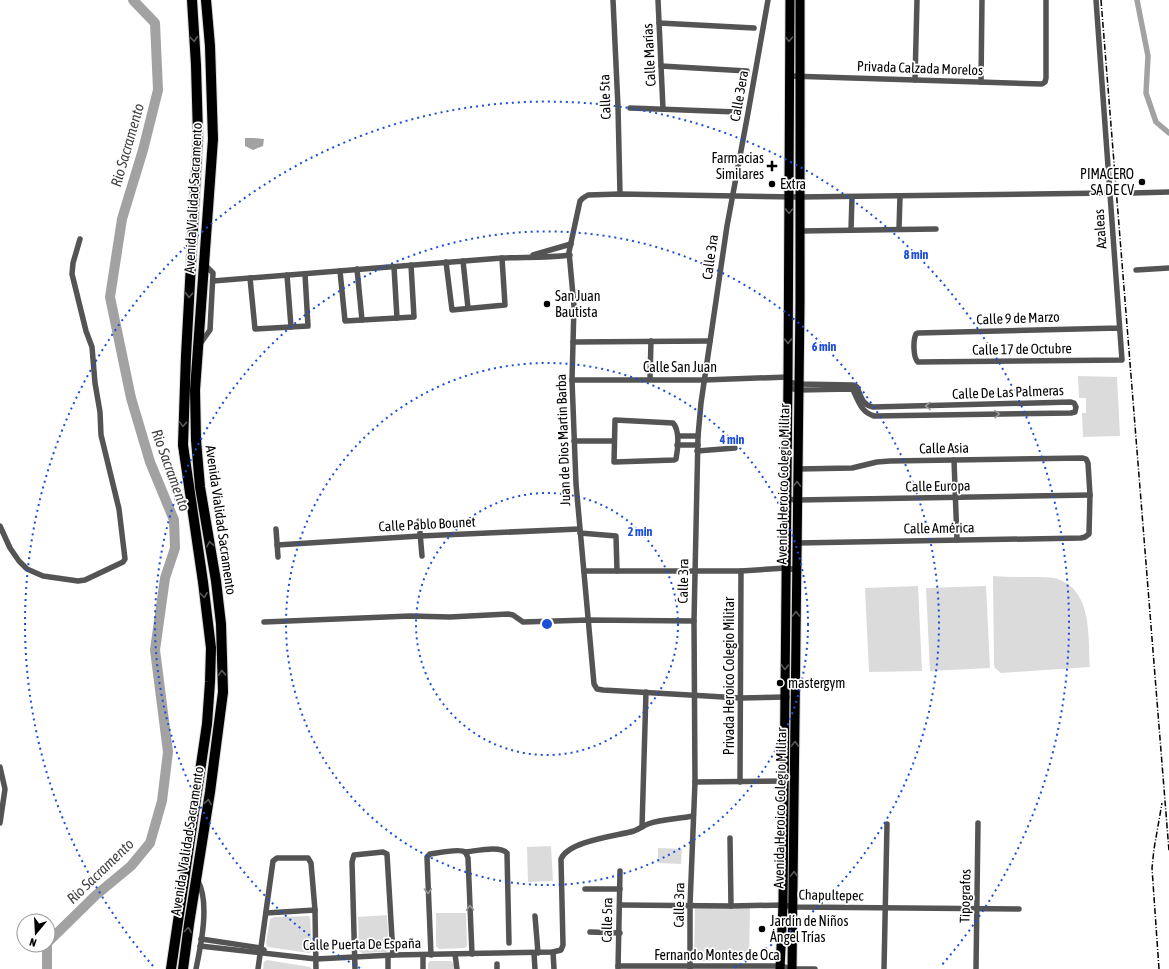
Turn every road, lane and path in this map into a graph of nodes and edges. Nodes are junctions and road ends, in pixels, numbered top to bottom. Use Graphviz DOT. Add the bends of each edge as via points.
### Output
graph roads {
  1 [pos="192,0"];
  2 [pos="206,0"];
  3 [pos="613,0"];
  4 [pos="658,0"];
  5 [pos="768,0"];
  6 [pos="790,0"];
  7 [pos="800,0"];
  8 [pos="917,0"];
  9 [pos="982,0"];
  10 [pos="1046,0"];
  11 [pos="1096,0"];
  12 [pos="659,23"];
  13 [pos="754,28"];
  14 [pos="661,66"];
  15 [pos="747,71"];
  16 [pos="789,76"];
  17 [pos="800,76"];
  18 [pos="915,80"];
  19 [pos="981,82"];
  20 [pos="630,108"];
  21 [pos="663,109"];
  22 [pos="737,112"];
  23 [pos="1169,192"];
  24 [pos="1109,193"];
  25 [pos="1132,193"];
  26 [pos="620,194"];
  27 [pos="733,196"];
  28 [pos="789,196"];
  29 [pos="900,196"];
  30 [pos="799,197"];
  31 [pos="852,197"];
  32 [pos="936,228"];
  33 [pos="899,229"];
  34 [pos="851,230"];
  35 [pos="800,231"];
  36 [pos="80,239"];
  37 [pos="570,244"];
  38 [pos="570,255"];
  39 [pos="529,256"];
  40 [pos="502,258"];
  41 [pos="464,261"];
  42 [pos="446,262"];
  43 [pos="204,264"];
  44 [pos="411,265"];
  45 [pos="394,266"];
  46 [pos="1169,268"];
  47 [pos="358,269"];
  48 [pos="1136,270"];
  49 [pos="340,271"];
  50 [pos="305,274"];
  51 [pos="287,275"];
  52 [pos="250,278"];
  53 [pos="213,281"];
  54 [pos="468,308"];
  55 [pos="397,318"];
  56 [pos="362,320"];
  57 [pos="291,327"];
  58 [pos="1119,328"];
  59 [pos="651,341"];
  60 [pos="710,341"];
  61 [pos="573,342"];
  62 [pos="198,346"];
  63 [pos="1122,360"];
  64 [pos="922,362"];
  65 [pos="650,379"];
  66 [pos="572,380"];
  67 [pos="704,380"];
  68 [pos="788,382"];
  69 [pos="799,387"];
  70 [pos="977,405"];
  71 [pos="865,407"];
  72 [pos="978,414"];
  73 [pos="678,436"];
  74 [pos="698,436"];
  75 [pos="574,441"];
  76 [pos="614,441"];
  77 [pos="677,445"];
  78 [pos="697,448"];
  79 [pos="735,448"];
  80 [pos="954,460"];
  81 [pos="798,469"];
  82 [pos="1090,494"];
  83 [pos="956,498"];
  84 [pos="786,499"];
  85 [pos="797,500"];
  86 [pos="419,521"];
  87 [pos="0,526"];
  88 [pos="276,529"];
  89 [pos="580,531"];
  90 [pos="420,536"];
  91 [pos="957,540"];
  92 [pos="798,543"];
  93 [pos="277,545"];
  94 [pos="422,556"];
  95 [pos="278,557"];
  96 [pos="786,568"];
  97 [pos="695,570"];
  98 [pos="796,570"];
  99 [pos="584,571"];
  100 [pos="617,571"];
  101 [pos="741,571"];
  102 [pos="588,620"];
  103 [pos="694,621"];
  104 [pos="264,622"];
  105 [pos="646,692"];
  106 [pos="694,694"];
  107 [pos="784,697"];
  108 [pos="741,698"];
  109 [pos="795,698"];
  110 [pos="0,768"];
  111 [pos="784,780"];
  112 [pos="695,782"];
  113 [pos="740,782"];
  114 [pos="794,782"];
  115 [pos="693,816"];
  116 [pos="978,822"];
  117 [pos="0,823"];
  118 [pos="887,824"];
  119 [pos="642,827"];
  120 [pos="730,838"];
  121 [pos="465,852"];
  122 [pos="620,871"];
  123 [pos="196,878"];
  124 [pos="620,889"];
  125 [pos="585,890"];
  126 [pos="620,905"];
  127 [pos="690,905"];
  128 [pos="783,905"];
  129 [pos="731,906"];
  130 [pos="794,907"];
  131 [pos="885,908"];
  132 [pos="1019,909"];
  133 [pos="315,910"];
  134 [pos="977,910"];
  135 [pos="266,913"];
  136 [pos="535,916"];
  137 [pos="590,932"];
  138 [pos="620,933"];
  139 [pos="201,939"];
  140 [pos="509,943"];
  141 [pos="200,946"];
  142 [pos="233,947"];
  143 [pos="261,951"];
  144 [pos="553,952"];
  145 [pos="536,953"];
  146 [pos="455,954"];
  147 [pos="472,954"];
  148 [pos="423,955"];
  149 [pos="431,955"];
  150 [pos="390,956"];
  151 [pos="355,957"];
  152 [pos="316,959"];
  153 [pos="618,968"];
  154 [pos="647,968"];
  155 [pos="690,968"];
  156 [pos="780,968"];
  157 [pos="171,969"];
  158 [pos="183,969"];
  159 [pos="196,969"];
  160 [pos="258,969"];
  161 [pos="316,969"];
  162 [pos="355,969"];
  163 [pos="388,969"];
  164 [pos="423,969"];
  165 [pos="457,969"];
  166 [pos="535,969"];
  167 [pos="554,969"];
  168 [pos="792,969"];
  169 [pos="815,969"];
  170 [pos="884,969"];
  171 [pos="976,969"];
  1 -- 157 [label="highway, Avenida Vialidad Sacramento, one-way" via="198,135 183,445 206,612 210,682 207,724"];
  2 -- 43 [label="highway, Avenida Vialidad Sacramento" via="213,139"];
  3 -- 26 [label="street, Calle 5ta"];
  4 -- 12 [label="street, Calle Marías"];
  5 -- 27 [label="street, Calle 3era"];
  6 -- 16 [label="main road, Avenida Heroico Colegio Militar, one-way"];
  7 -- 17 [label="main road, Avenida Heroico Colegio Militar"];
  8 -- 18 [label="street"];
  9 -- 19 [label="street"];
  10 -- 19 [label="street, Privada Calzada Morelos" via="1045,82"];
  11 -- 24 [label="street, Azaleas"];
  12 -- 13 [label="street"];
  12 -- 14 [label="street, Calle Marías"];
  14 -- 15 [label="street"];
  14 -- 21 [label="street, Calle Marías"];
  16 -- 17 [label="street, Privada Calzada Morelos"];
  16 -- 28 [label="main road, Avenida Heroico Colegio Militar"];
  17 -- 18 [label="street, Privada Calzada Morelos"];
  17 -- 30 [label="main road, Avenida Heroico Colegio Militar"];
  18 -- 19 [label="street, Privada Calzada Morelos"];
  20 -- 21 [label="street"];
  21 -- 22 [label="street"];
  23 -- 25 [label="street"];
  24 -- 29 [label="street"];
  24 -- 58 [label="street, Azaleas"];
  26 -- 27 [label="street"];
  26 -- 37 [label="street, Juan de Dios Martin Barba" via="588,195 583,198 579,204"];
  27 -- 28 [label="street"];
  27 -- 60 [label="street, Calle 3ra"];
  28 -- 30 [label="street"];
  28 -- 68 [label="main road, Avenida Heroico Colegio Militar, one-way"];
  29 -- 31 [label="street"];
  29 -- 33 [label="street"];
  30 -- 31 [label="street"];
  30 -- 35 [label="main road, Avenida Heroico Colegio Militar"];
  31 -- 34 [label="street"];
  32 -- 33 [label="street"];
  33 -- 34 [label="street"];
  34 -- 35 [label="street"];
  35 -- 69 [label="main road, Avenida Heroico Colegio Militar"];
  36 -- 87 [label="street" via="72,274 92,347 101,435 119,509 125,558 123,562 85,580 43,576 27,569 19,561"];
  37 -- 38 [label="street, Juan de Dios Martin Barba"];
  37 -- 39 [label="street"];
  38 -- 39 [label="street" via="551,258"];
  38 -- 61 [label="street, Juan de Dios Martin Barba" via="574,306"];
  39 -- 40 [label="street"];
  40 -- 41 [label="street"];
  40 -- 54 [label="street" via="505,305"];
  41 -- 42 [label="street"];
  41 -- 54 [label="street"];
  42 -- 44 [label="street"];
  42 -- 54 [label="street" via="452,310"];
  43 -- 53 [label="street" via="213,274"];
  43 -- 62 [label="highway, Avenida Vialidad Sacramento"];
  44 -- 45 [label="street"];
  44 -- 55 [label="street" via="414,317"];
  45 -- 47 [label="street"];
  45 -- 55 [label="street"];
  46 -- 48 [label="street"];
  47 -- 49 [label="street"];
  47 -- 56 [label="street"];
  49 -- 50 [label="street"];
  49 -- 56 [label="street" via="345,321"];
  50 -- 51 [label="street"];
  50 -- 57 [label="street" via="308,326"];
  51 -- 52 [label="street"];
  51 -- 57 [label="street"];
  52 -- 53 [label="street"];
  52 -- 57 [label="street" via="255,329"];
  53 -- 62 [label="street" via="210,330"];
  55 -- 56 [label="street"];
  58 -- 63 [label="street, Azaleas"];
  58 -- 64 [label="street, Calle 9 de Marzo" via="918,333 914,337 915,359"];
  59 -- 60 [label="street"];
  59 -- 61 [label="street"];
  59 -- 65 [label="street"];
  60 -- 67 [label="street, Calle 3ra"];
  61 -- 66 [label="street, Juan de Dios Martin Barba"];
  123 -- 62 [label="highway, Avenida Vialidad Sacramento, one-way" via="223,692 220,618 198,460 195,410"];
  63 -- 64 [label="street, Calle 17 de Octubre"];
  65 -- 66 [label="street, Calle San Juan"];
  65 -- 67 [label="street, Calle San Juan"];
  66 -- 75 [label="street, Juan de Dios Martin Barba"];
  67 -- 68 [label="street, Calle San Juan"];
  67 -- 74 [label="street, Calle 3ra"];
  68 -- 69 [label="street"];
  68 -- 84 [label="main road, Avenida Heroico Colegio Militar"];
  69 -- 71 [label="street" via="851,389 860,407"];
  69 -- 81 [label="main road, Avenida Heroico Colegio Militar"];
  70 -- 71 [label="street, Calle De Las Palmeras, one-way"];
  70 -- 72 [label="street"];
  72 -- 70 [label="street, Calle De Las Palmeras, one-way" via="1071,413 1075,412 1076,407 1071,402"];
  71 -- 72 [label="street, Calle De Las Palmeras" via="874,416"];
  73 -- 74 [label="street"];
  73 -- 76 [label="street" via="672,423 615,420"];
  73 -- 77 [label="street"];
  74 -- 78 [label="street, Calle 3ra"];
  75 -- 76 [label="street"];
  75 -- 89 [label="street, Juan de Dios Martin Barba"];
  76 -- 77 [label="street" via="614,462 674,460 677,457"];
  77 -- 78 [label="street"];
  78 -- 79 [label="street"];
  78 -- 97 [label="street, Calle 3ra"];
  80 -- 81 [label="street, Calle Asia" via="890,461 852,468"];
  80 -- 82 [label="street, Calle Asia" via="1083,458 1088,463"];
  80 -- 83 [label="street"];
  85 -- 81 [label="main road, Avenida Heroico Colegio Militar, one-way"];
  82 -- 83 [label="street, Calle Europa"];
  82 -- 91 [label="street, Calle América" via="1089,531 1088,535 1081,538"];
  83 -- 85 [label="street, Calle Europa"];
  83 -- 91 [label="street"];
  84 -- 85 [label="street, Calle Europa"];
  84 -- 96 [label="main road, Avenida Heroico Colegio Militar"];
  85 -- 92 [label="main road, Avenida Heroico Colegio Militar"];
  86 -- 90 [label="street"];
  88 -- 93 [label="street"];
  89 -- 90 [label="street, Calle Pablo Bounet"];
  89 -- 99 [label="street, Juan de Dios Martin Barba"];
  89 -- 100 [label="street, Calle Pablo Bounet" via="616,536"];
  90 -- 93 [label="street, Calle Pablo Bounet"];
  90 -- 94 [label="street"];
  91 -- 92 [label="street, Calle América"];
  92 -- 98 [label="main road, Avenida Heroico Colegio Militar"];
  93 -- 95 [label="street"];
  96 -- 98 [label="street"];
  96 -- 101 [label="street"];
  96 -- 107 [label="main road, Avenida Heroico Colegio Militar, one-way"];
  97 -- 100 [label="street"];
  97 -- 101 [label="street"];
  97 -- 103 [label="street, Calle 3ra"];
  109 -- 98 [label="main road, Avenida Heroico Colegio Militar, one-way"];
  99 -- 100 [label="street"];
  99 -- 102 [label="street, Juan de Dios Martin Barba"];
  101 -- 108 [label="street, Privada Heroico Colegio Militar"];
  102 -- 103 [label="street"];
  102 -- 104 [label="street" via="523,622 508,614"];
  102 -- 105 [label="street, Juan de Dios Martin Barba" via="594,684 597,689"];
  103 -- 106 [label="street, Calle 3ra"];
  105 -- 106 [label="street"];
  105 -- 119 [label="street"];
  106 -- 108 [label="street"];
  106 -- 112 [label="street, Calle 3ra"];
  107 -- 108 [label="street"];
  107 -- 109 [label="street"];
  107 -- 111 [label="main road, Avenida Heroico Colegio Militar"];
  108 -- 113 [label="street, Privada Heroico Colegio Militar"];
  114 -- 109 [label="main road, Avenida Heroico Colegio Militar, one-way"];
  110 -- 117 [label="street" via="5,789"];
  111 -- 113 [label="street"];
  111 -- 114 [label="street"];
  111 -- 128 [label="main road, Avenida Heroico Colegio Militar"];
  112 -- 113 [label="street"];
  112 -- 115 [label="street, Calle 3ra"];
  130 -- 114 [label="main road, Avenida Heroico Colegio Militar, one-way"];
  115 -- 119 [label="street"];
  115 -- 127 [label="street, Calle 3ra"];
  116 -- 134 [label="street, Tipografos"];
  118 -- 131 [label="street"];
  119 -- 144 [label="street" via="574,846 562,855 564,945 561,950"];
  120 -- 129 [label="street"];
  121 -- 140 [label="street" via="502,849 507,853"];
  147 -- 121 [label="street, one-way" via="468,858"];
  121 -- 149 [label="street, one-way" via="432,854 427,857"];
  122 -- 124 [label="street, Calle 5ra"];
  123 -- 139 [label="street" via="202,894"];
  158 -- 123 [label="highway, Avenida Vialidad Sacramento, one-way"];
  124 -- 125 [label="street"];
  124 -- 126 [label="street, Calle 5ra"];
  126 -- 127 [label="street, Chapultepec"];
  126 -- 138 [label="street, Calle 5ra"];
  127 -- 129 [label="street, Chapultepec"];
  127 -- 155 [label="street, Calle 3ra"];
  128 -- 129 [label="street, Chapultepec"];
  128 -- 130 [label="street, Chapultepec"];
  128 -- 156 [label="main road, Avenida Heroico Colegio Militar"];
  130 -- 131 [label="street, Chapultepec"];
  130 -- 168 [label="main road, Avenida Heroico Colegio Militar"];
  131 -- 134 [label="street, Chapultepec"];
  131 -- 170 [label="street"];
  132 -- 134 [label="street, Chapultepec"];
  133 -- 135 [label="street"];
  133 -- 135 [label="street" via="311,861 308,858 277,858 273,861"];
  133 -- 152 [label="street"];
  134 -- 171 [label="street, Tipografos"];
  135 -- 143 [label="street"];
  136 -- 145 [label="street"];
  137 -- 138 [label="street"];
  138 -- 153 [label="street, Calle 5ra"];
  139 -- 141 [label="street"];
  139 -- 142 [label="street, Calle Puerta De España"];
  141 -- 142 [label="street, Calle Puerta De España"];
  141 -- 159 [label="street"];
  142 -- 143 [label="street, Calle Puerta De España"];
  143 -- 152 [label="street, Calle Puerta De España"];
  143 -- 160 [label="street"];
  144 -- 145 [label="street, Calle Puerta De España"];
  144 -- 167 [label="street"];
  145 -- 147 [label="street, Calle Puerta De España"];
  145 -- 166 [label="street"];
  146 -- 147 [label="street, Calle Puerta De España"];
  146 -- 149 [label="street, Calle Puerta De España"];
  146 -- 165 [label="street"];
  148 -- 149 [label="street, Calle Puerta De España"];
  148 -- 150 [label="street, Calle Puerta De España"];
  148 -- 164 [label="street"];
  150 -- 151 [label="street, Calle Puerta De España"];
  150 -- 151 [label="street" via="388,859 387,854 383,852 354,855 352,858"];
  150 -- 163 [label="street"];
  151 -- 152 [label="street, Calle Puerta De España"];
  151 -- 162 [label="street"];
  152 -- 161 [label="street"];
  153 -- 154 [label="street, Fernando Montes de Oca"];
  154 -- 155 [label="street, Fernando Montes de Oca"];
  155 -- 156 [label="street, Fernando Montes de Oca"];
  156 -- 168 [label="street, Fernando Montes de Oca"];
  168 -- 169 [label="street, Fernando Montes de Oca"];
}
